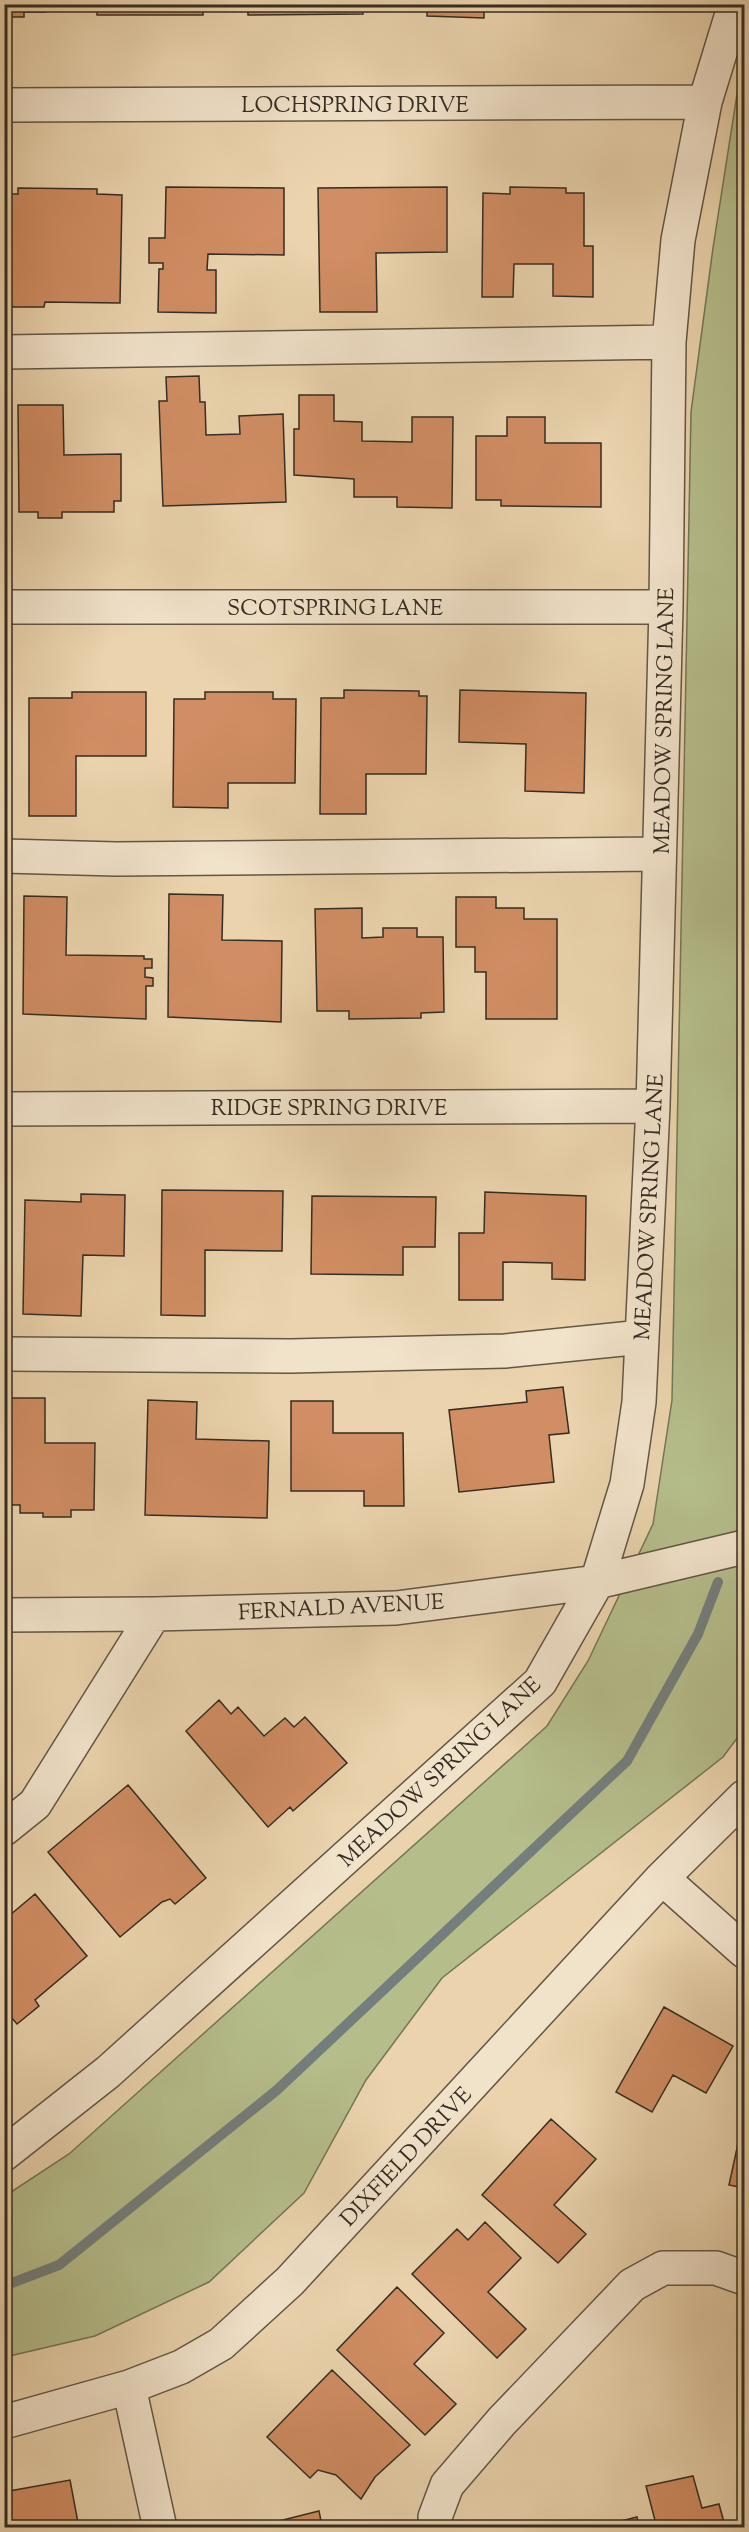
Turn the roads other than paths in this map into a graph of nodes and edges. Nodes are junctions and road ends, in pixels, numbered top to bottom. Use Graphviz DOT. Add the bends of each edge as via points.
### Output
graph roads {
  1 [pos="735,4"];
  2 [pos="705,102"];
  3 [pos="4,105"];
  4 [pos="669,342"];
  5 [pos="4,352"];
  6 [pos="4,607"];
  7 [pos="666,607"];
  8 [pos="659,854"];
  9 [pos="4,856"];
  10 [pos="653,1106"];
  11 [pos="4,1108"];
  12 [pos="642,1336"];
  13 [pos="4,1354"];
  14 [pos="744,1547"];
  15 [pos="597,1582"];
  16 [pos="154,1614"];
  17 [pos="4,1615"];
  18 [pos="744,1797"];
  19 [pos="4,1830"];
  20 [pos="662,1878"];
  21 [pos="744,1951"];
  22 [pos="4,2154"];
  23 [pos="744,2278"];
  24 [pos="129,2387"];
  25 [pos="4,2422"];
  26 [pos="160,2528"];
  27 [pos="436,2528"];
  1 -- 2 [label="street, MEADOW SPRING LANE"];
  2 -- 3 [label="street, LOCHSPRING DRIVE"];
  2 -- 4 [label="street, MEADOW SPRING LANE" via="678,240"];
  4 -- 5 [label="street"];
  4 -- 7 [label="street, MEADOW SPRING LANE"];
  6 -- 7 [label="street, SCOTSPRING LANE"];
  7 -- 8 [label="street, MEADOW SPRING LANE"];
  8 -- 9 [label="street" via="116,859"];
  8 -- 10 [label="street, MEADOW SPRING LANE"];
  10 -- 11 [label="street, RIDGE SPRING DRIVE"];
  10 -- 12 [label="street, MEADOW SPRING LANE"];
  12 -- 13 [label="street" via="506,1351 291,1356"];
  12 -- 15 [label="street, MEADOW SPRING LANE" via="639,1402 627,1484"];
  14 -- 15 [label="street, FERNALD AVENUE"];
  15 -- 16 [label="street, FERNALD AVENUE" via="396,1608"];
  15 -- 22 [label="street, MEADOW SPRING LANE" via="540,1682 108,2072"];
  16 -- 17 [label="street, FERNALD AVENUE"];
  16 -- 19 [label="street" via="35,1804"];
  18 -- 20 [label="street, DIXFIELD DRIVE"];
  20 -- 21 [label="street"];
  20 -- 24 [label="street, DIXFIELD DRIVE" via="290,2281 221,2344 181,2367"];
  23 -- 27 [label="street" via="716,2268 663,2268 632,2285 502,2421 447,2485 435,2517"];
  24 -- 25 [label="street, DIXFIELD DRIVE"];
  24 -- 26 [label="street"];
}
